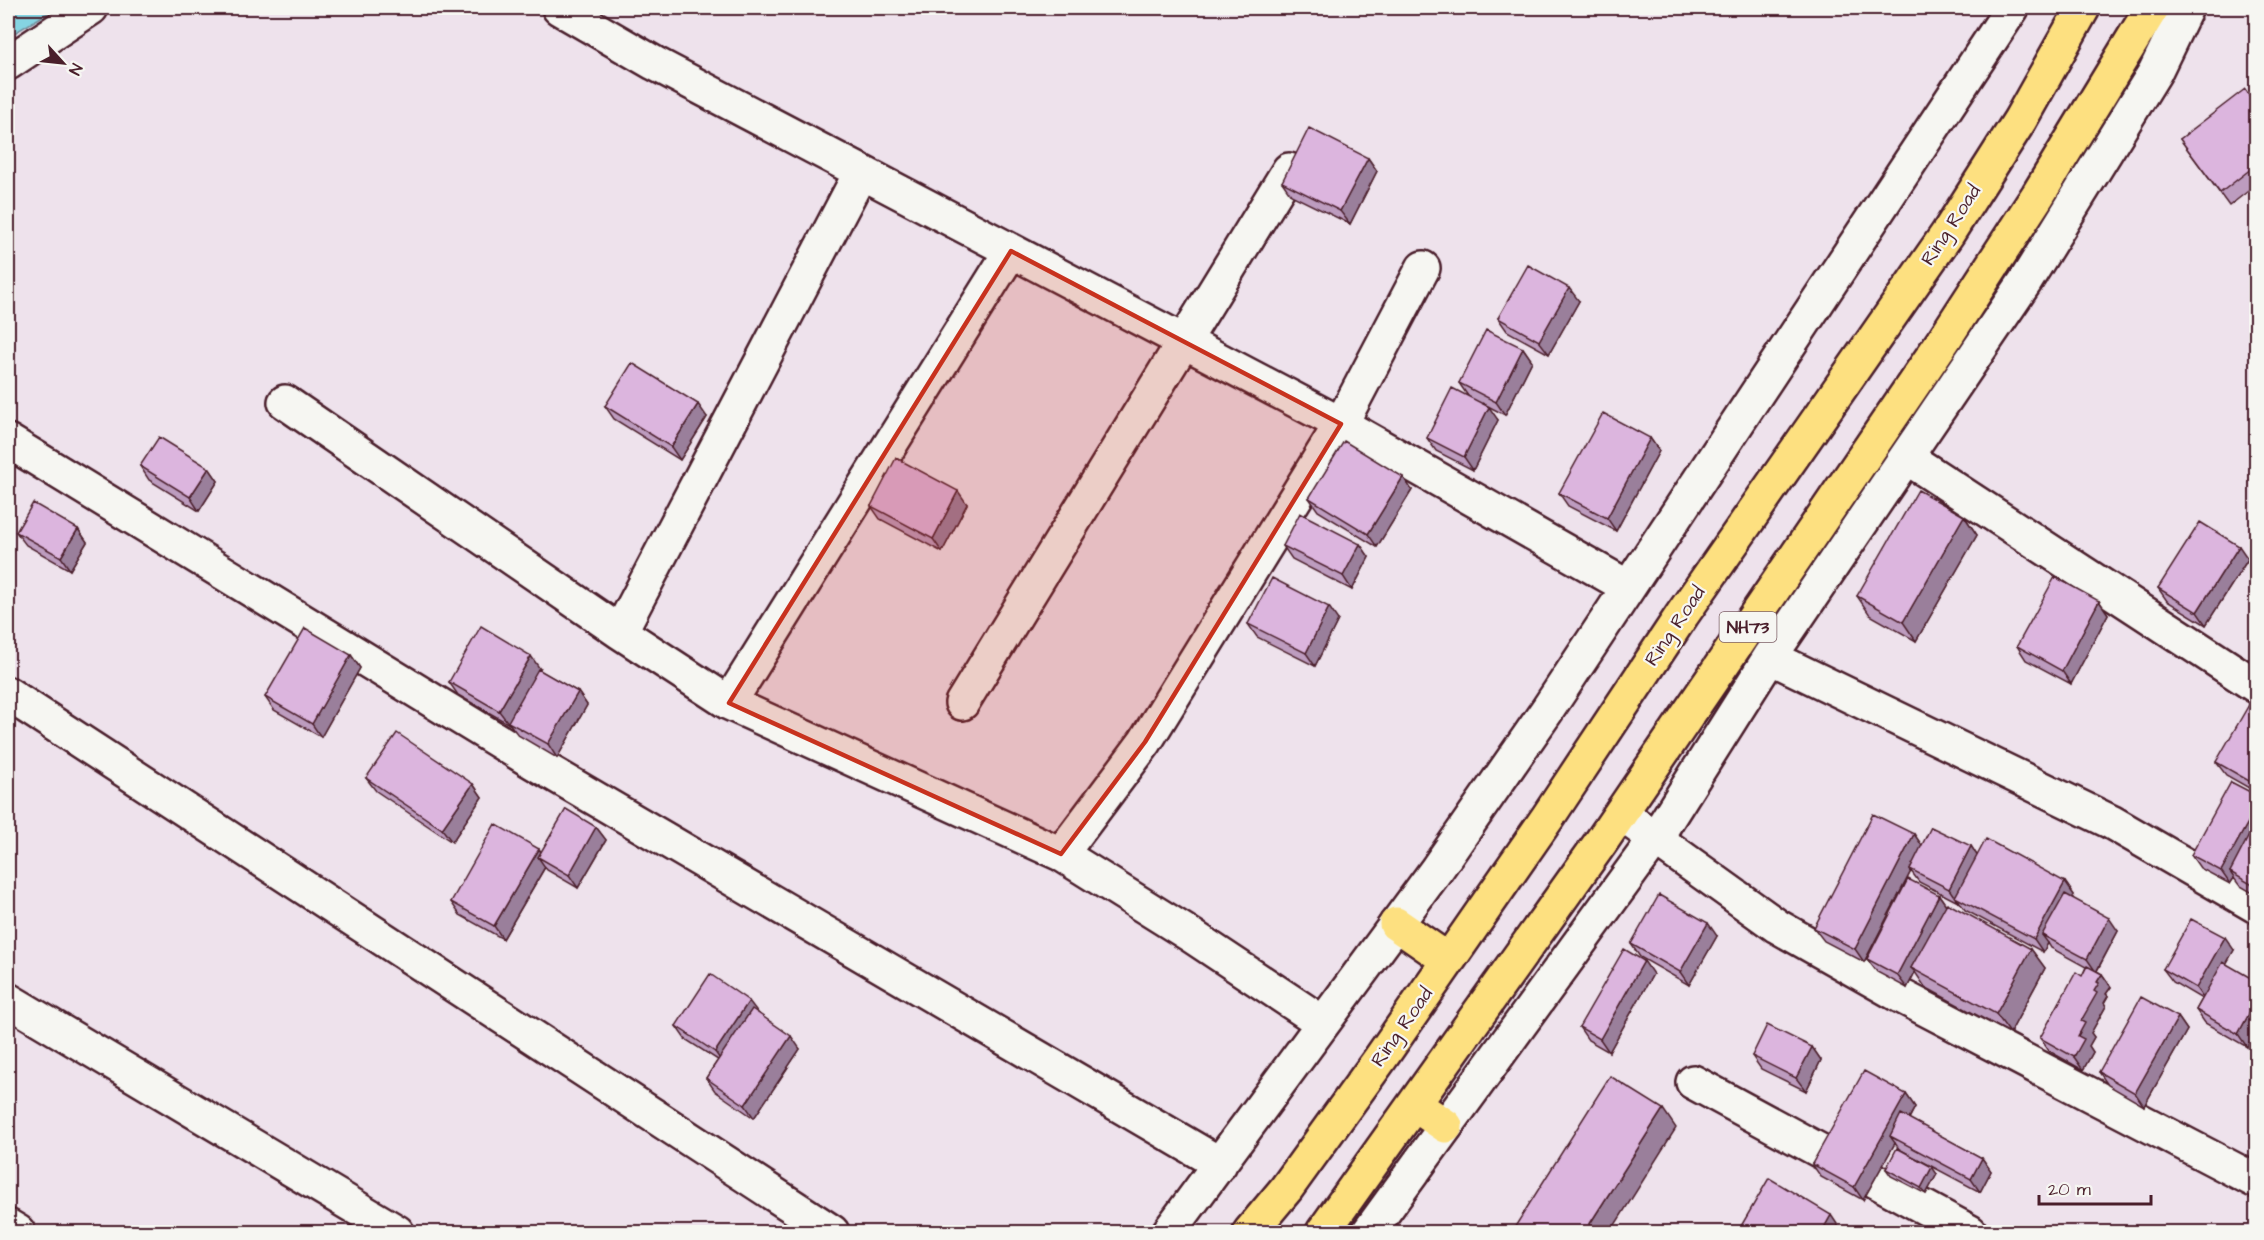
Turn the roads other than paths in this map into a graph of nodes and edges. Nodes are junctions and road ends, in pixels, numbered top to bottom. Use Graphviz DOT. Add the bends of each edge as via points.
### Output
graph roads {
  1 [pos="91,8"];
  2 [pos="559,8"];
  3 [pos="2012,8"];
  4 [pos="2083,8"];
  5 [pos="2152,8"];
  6 [pos="2186,8"];
  7 [pos="8,63"];
  8 [pos="1289,170"];
  9 [pos="861,172"];
  10 [pos="1011,251"];
  11 [pos="1423,268"];
  12 [pos="1183,342"];
  13 [pos="285,402"];
  14 [pos="1341,424"];
  15 [pos="8,441"];
  16 [pos="1906,457"];
  17 [pos="1628,586"];
  18 [pos="620,632"];
  19 [pos="1770,657"];
  20 [pos="2256,686"];
  21 [pos="8,694"];
  22 [pos="729,703"];
  23 [pos="962,703"];
  24 [pos="1621,814"];
  25 [pos="1655,839"];
  26 [pos="1061,854"];
  27 [pos="2256,906"];
  28 [pos="1396,924"];
  29 [pos="1448,960"];
  30 [pos="8,1000"];
  31 [pos="1323,1023"];
  32 [pos="1693,1082"];
  33 [pos="1415,1105"];
  34 [pos="1446,1126"];
  35 [pos="1220,1164"];
  36 [pos="2256,1181"];
  37 [pos="8,1226"];
  38 [pos="1370,1232"];
  39 [pos="18,1233"];
  40 [pos="398,1233"];
  41 [pos="832,1233"];
  42 [pos="1169,1233"];
  43 [pos="1250,1233"];
  44 [pos="1323,1233"];
  45 [pos="1970,1233"];
  1 -- 7 [label="street"];
  2 -- 9 [label="street"];
  3 -- 17 [label="street"];
  4 -- 29 [label="highway, Ring Road / NH73" via="2020,120 1948,233"];
  5 -- 24 [label="highway, NH73" via="1949,331"];
  6 -- 16 [label="street" via="2155,72 2031,272"];
  8 -- 12 [label="street"];
  9 -- 10 [label="street"];
  9 -- 18 [label="street"];
  10 -- 12 [label="street"];
  10 -- 22 [label="street"];
  11 -- 14 [label="street"];
  12 -- 14 [label="street"];
  12 -- 23 [label="street"];
  13 -- 18 [label="street"];
  14 -- 17 [label="street"];
  14 -- 26 [label="street" via="1145,742"];
  15 -- 35 [label="street" via="533,762"];
  16 -- 19 [label="street"];
  16 -- 20 [label="street"];
  17 -- 28 [label="street" via="1548,709"];
  18 -- 22 [label="street"];
  19 -- 25 [label="street"];
  19 -- 27 [label="street" via="2111,822"];
  21 -- 41 [label="street"];
  22 -- 26 [label="street"];
  24 -- 25 [label="street"];
  24 -- 33 [label="highway, NH73"];
  25 -- 34 [label="street"];
  25 -- 36 [label="street" via="1776,926"];
  26 -- 31 [label="street"];
  28 -- 29 [label="highway"];
  28 -- 31 [label="street"];
  29 -- 43 [label="highway, Ring Road / NH73" via="1367,1078"];
  30 -- 40 [label="street"];
  31 -- 35 [label="street"];
  32 -- 45 [label="street"];
  33 -- 34 [label="highway"];
  33 -- 44 [label="highway, NH73"];
  34 -- 38 [label="street"];
  35 -- 42 [label="street"];
  37 -- 39 [label="street"];
}
